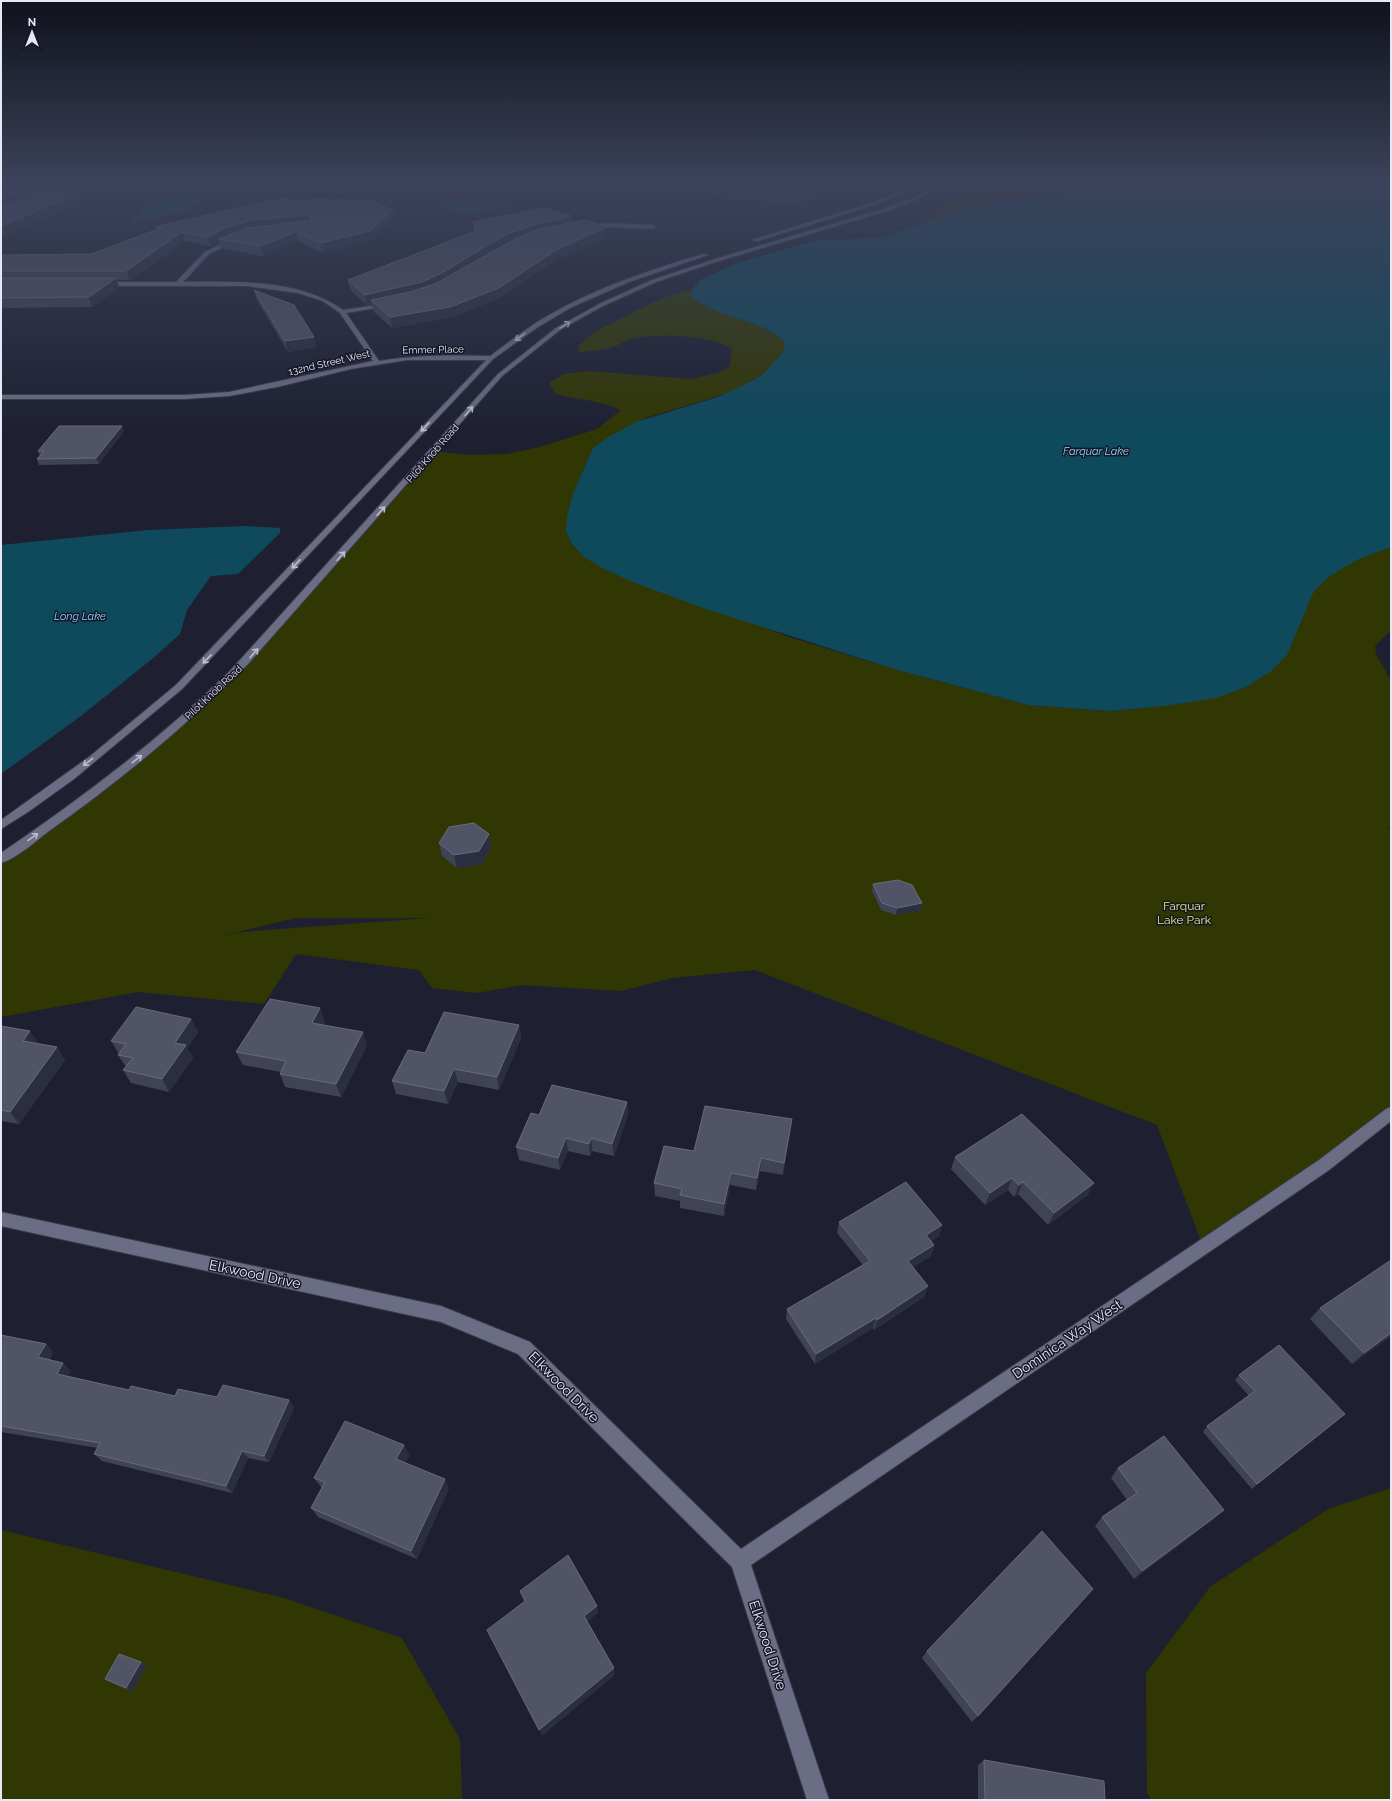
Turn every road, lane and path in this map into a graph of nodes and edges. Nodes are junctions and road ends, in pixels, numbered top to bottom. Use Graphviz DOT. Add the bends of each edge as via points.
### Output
graph roads {
  1 [pos="194,266"];
  2 [pos="672,266"];
  3 [pos="699,266"];
  4 [pos="91,284"];
  5 [pos="178,284"];
  6 [pos="394,303"];
  7 [pos="342,312"];
  8 [pos="491,358"];
  9 [pos="512,358"];
  10 [pos="377,362"];
  11 [pos="1,397"];
  12 [pos="1,825"];
  13 [pos="1,859"];
  14 [pos="1391,1113"];
  15 [pos="1,1219"];
  16 [pos="740,1561"];
  17 [pos="818,1800"];
  1 -- 5 [label="main road"];
  2 -- 8 [label="main road, Pilot Knob Road, one-way" via="622,282 574,303 528,330"];
  9 -- 3 [label="main road, Pilot Knob Road, one-way" via="579,316 654,281"];
  4 -- 5 [label="main road, 132nd Street West"];
  5 -- 7 [label="main road, 132nd Street West" via="247,284 283,288 325,300"];
  6 -- 7 [label="main road"];
  7 -- 10 [label="main road, 132nd Street West"];
  8 -- 9 [label="main road, Emmer Place"];
  8 -- 10 [label="main road, Emmer Place" via="407,358"];
  8 -- 12 [label="main road, Pilot Knob Road, one-way" via="179,687 139,723 90,761"];
  13 -- 9 [label="main road, Pilot Knob Road, one-way" via="75,808 148,752 205,702 245,662 500,375"];
  10 -- 11 [label="main road, 132nd Street West" via="229,394 185,398"];
  14 -- 16 [label="main road, Dominica Way West" via="1324,1165"];
  15 -- 16 [label="main road, Elkwood Drive" via="441,1314 524,1348"];
  16 -- 17 [label="main road, Elkwood Drive"];
}
